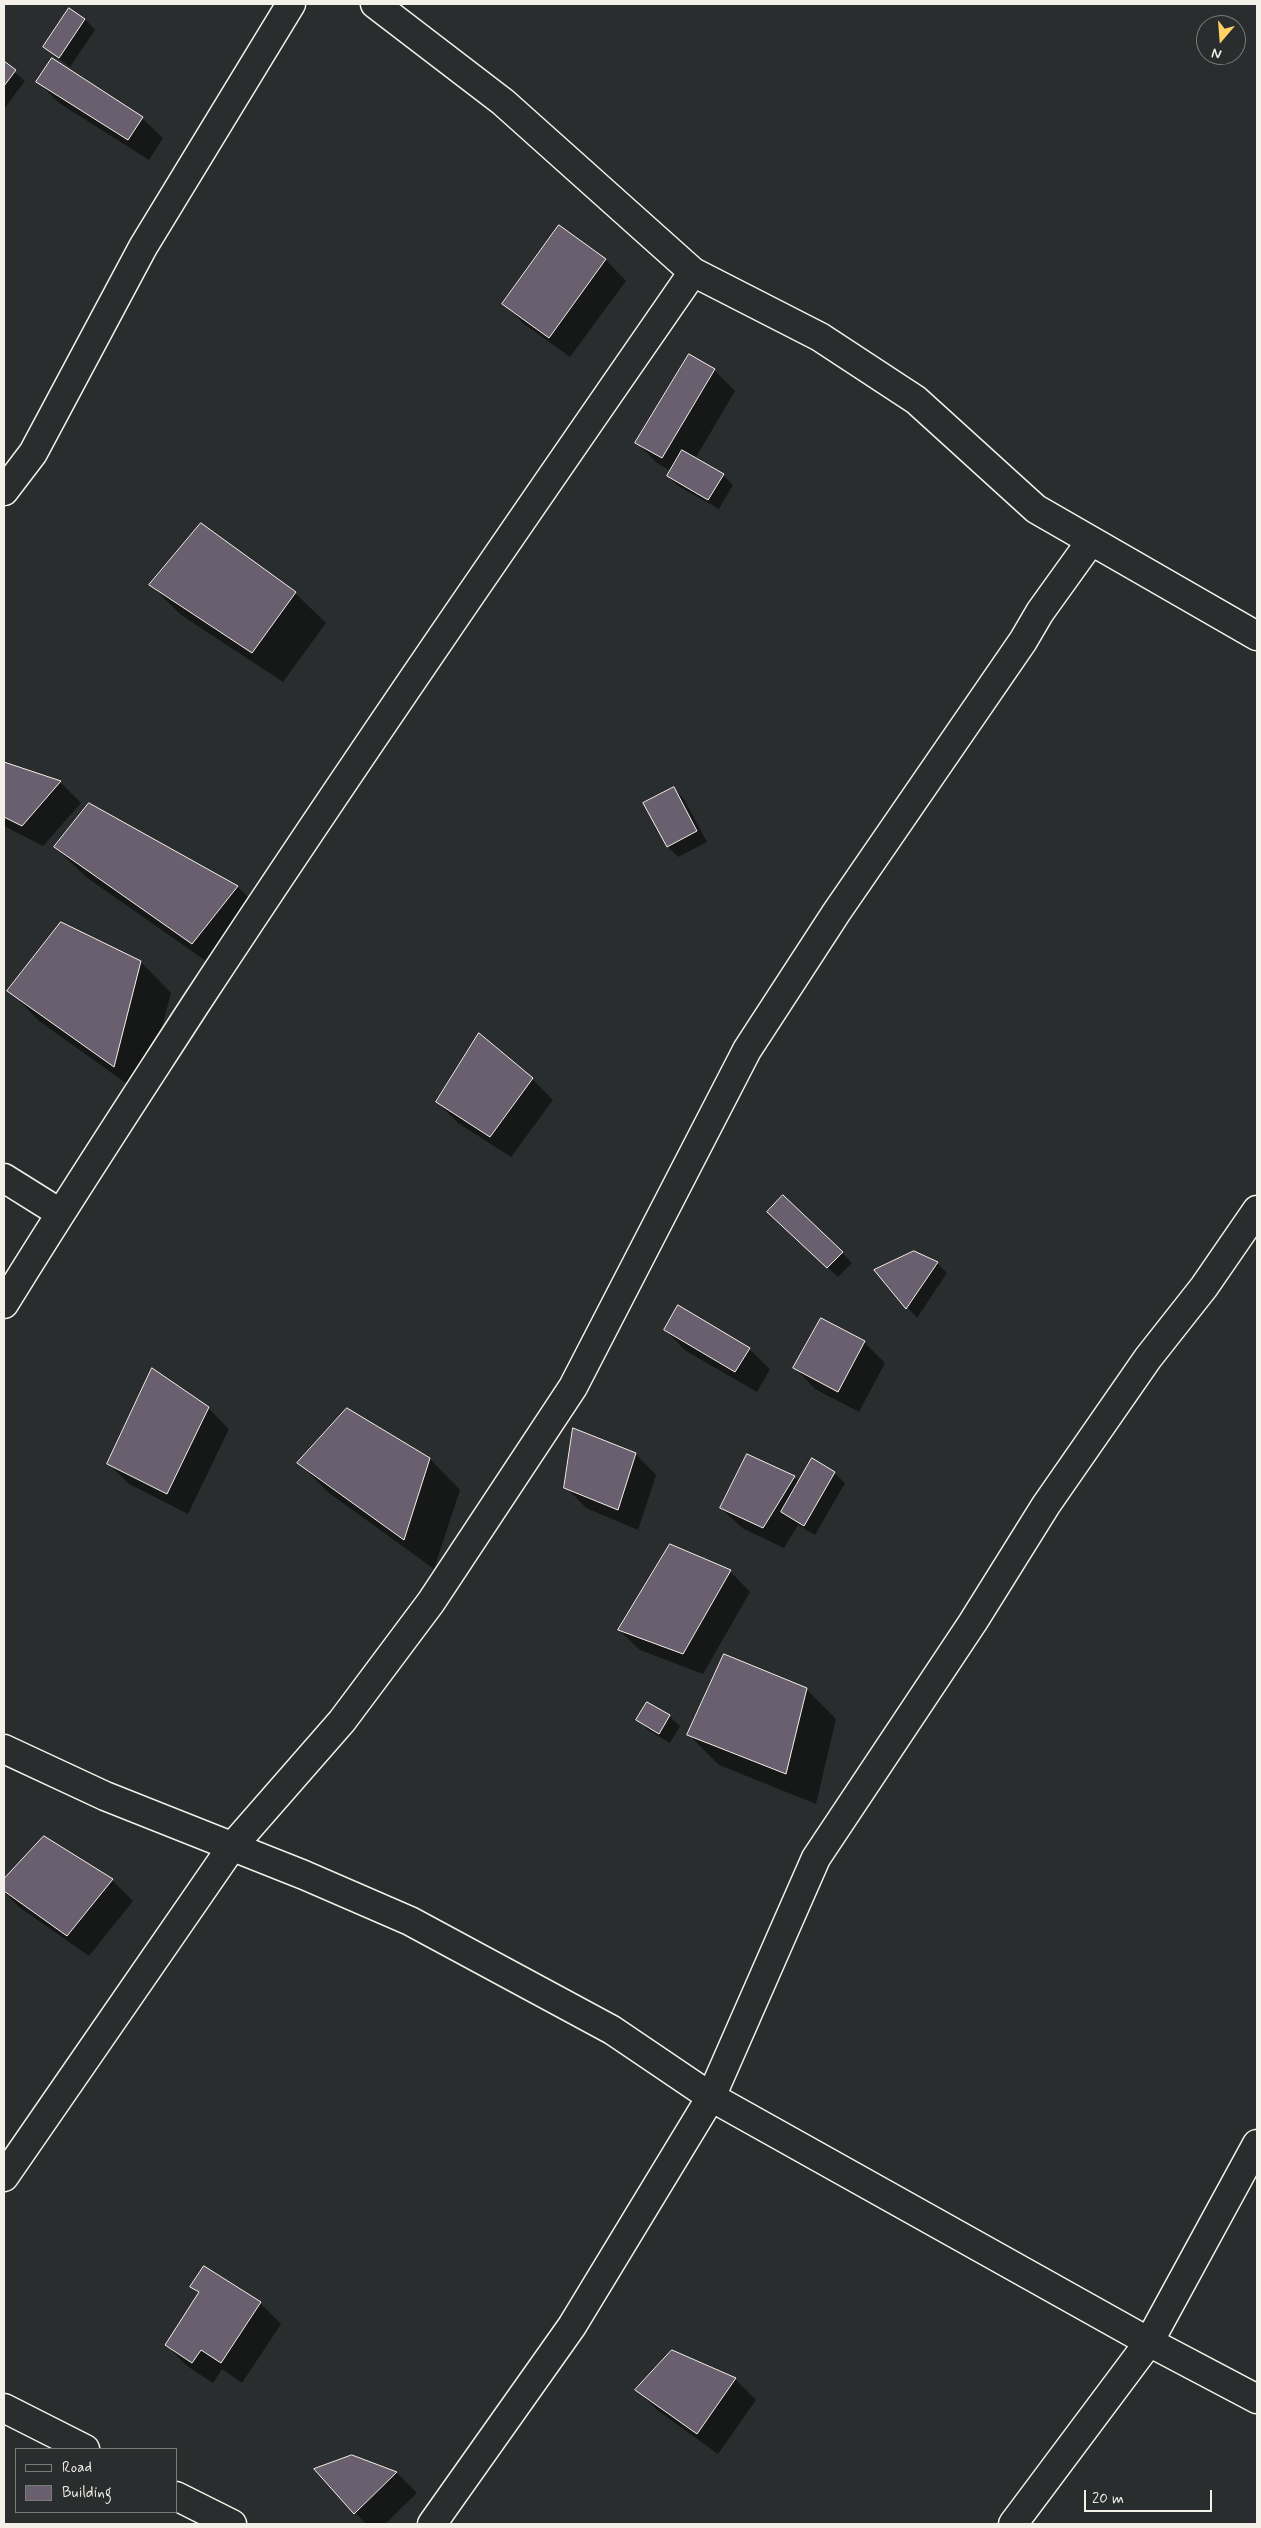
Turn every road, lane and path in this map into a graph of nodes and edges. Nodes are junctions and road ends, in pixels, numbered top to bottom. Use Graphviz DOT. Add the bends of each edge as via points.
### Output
graph roads {
  1 [pos="291,4"];
  2 [pos="375,4"];
  3 [pos="693,272"];
  4 [pos="4,491"];
  5 [pos="1091,541"];
  6 [pos="1257,636"];
  7 [pos="4,1178"];
  8 [pos="1257,1210"];
  9 [pos="60,1212"];
  10 [pos="4,1304"];
  11 [pos="4,1749"];
  12 [pos="231,1848"];
  13 [pos="711,2097"];
  14 [pos="1257,2144"];
  15 [pos="4,2177"];
  16 [pos="1149,2342"];
  17 [pos="1257,2399"];
  18 [pos="4,2408"];
  19 [pos="83,2448"];
  20 [pos="178,2497"];
  21 [pos="232,2524"];
  22 [pos="432,2524"];
  23 [pos="1013,2524"];
  1 -- 4 [label="street" via="143,247 33,453"];
  2 -- 3 [label="street" via="503,102"];
  3 -- 5 [label="street" via="820,337 916,400 1036,508"];
  3 -- 9 [label="street" via="446,628"];
  5 -- 6 [label="street"];
  5 -- 12 [label="street" via="836,913 747,1050 573,1387 419,1618 342,1721"];
  7 -- 9 [label="street"];
  8 -- 13 [label="street" via="1204,1287 1148,1358 1046,1505 973,1622 816,1858"];
  9 -- 10 [label="street"];
  11 -- 12 [label="street"];
  12 -- 13 [label="street" via="304,1875 410,1921 612,2030"];
  12 -- 15 [label="street"];
  13 -- 16 [label="street"];
  13 -- 22 [label="street" via="572,2326"];
  14 -- 16 [label="street"];
  16 -- 17 [label="street"];
  16 -- 23 [label="street"];
  18 -- 19 [label="street"];
  20 -- 21 [label="street"];
}
